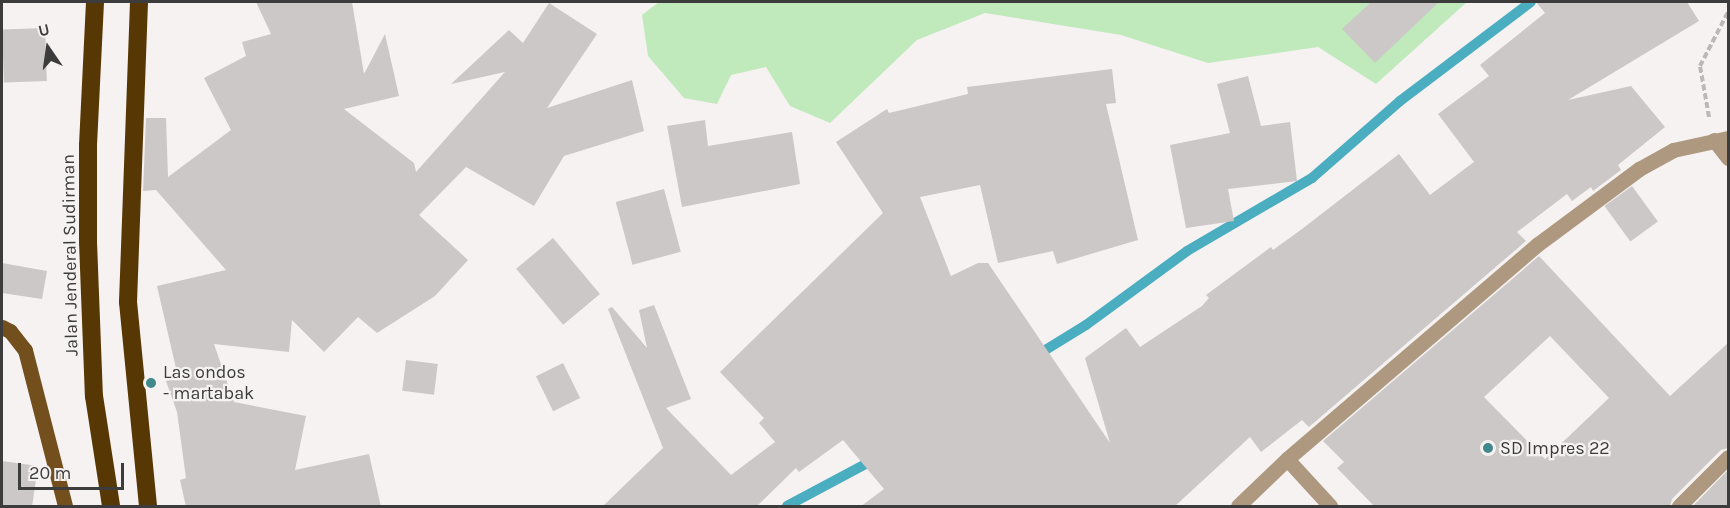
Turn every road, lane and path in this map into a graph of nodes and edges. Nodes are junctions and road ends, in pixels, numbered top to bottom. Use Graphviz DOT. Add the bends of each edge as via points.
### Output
graph roads {
  1 [pos="95,2"];
  2 [pos="139,2"];
  3 [pos="1728,12"];
  4 [pos="1721,139"];
  5 [pos="1728,158"];
  6 [pos="2,327"];
  7 [pos="1728,457"];
  8 [pos="1287,459"];
  9 [pos="65,507"];
  10 [pos="111,507"];
  11 [pos="148,507"];
  12 [pos="1238,507"];
  13 [pos="1330,507"];
  14 [pos="1679,507"];
  1 -- 10 [label="highway, Jalan Jenderal Sudirman" via="88,242 94,396"];
  2 -- 11 [label="highway" via="128,302"];
  3 -- 4 [label="path" via="1700,66"];
  4 -- 5 [label="street"];
  4 -- 8 [label="street" via="1673,150 1639,169 1556,230"];
  6 -- 9 [label="main road" via="25,350"];
  7 -- 14 [label="street"];
  8 -- 12 [label="street"];
  8 -- 13 [label="street"];
}
